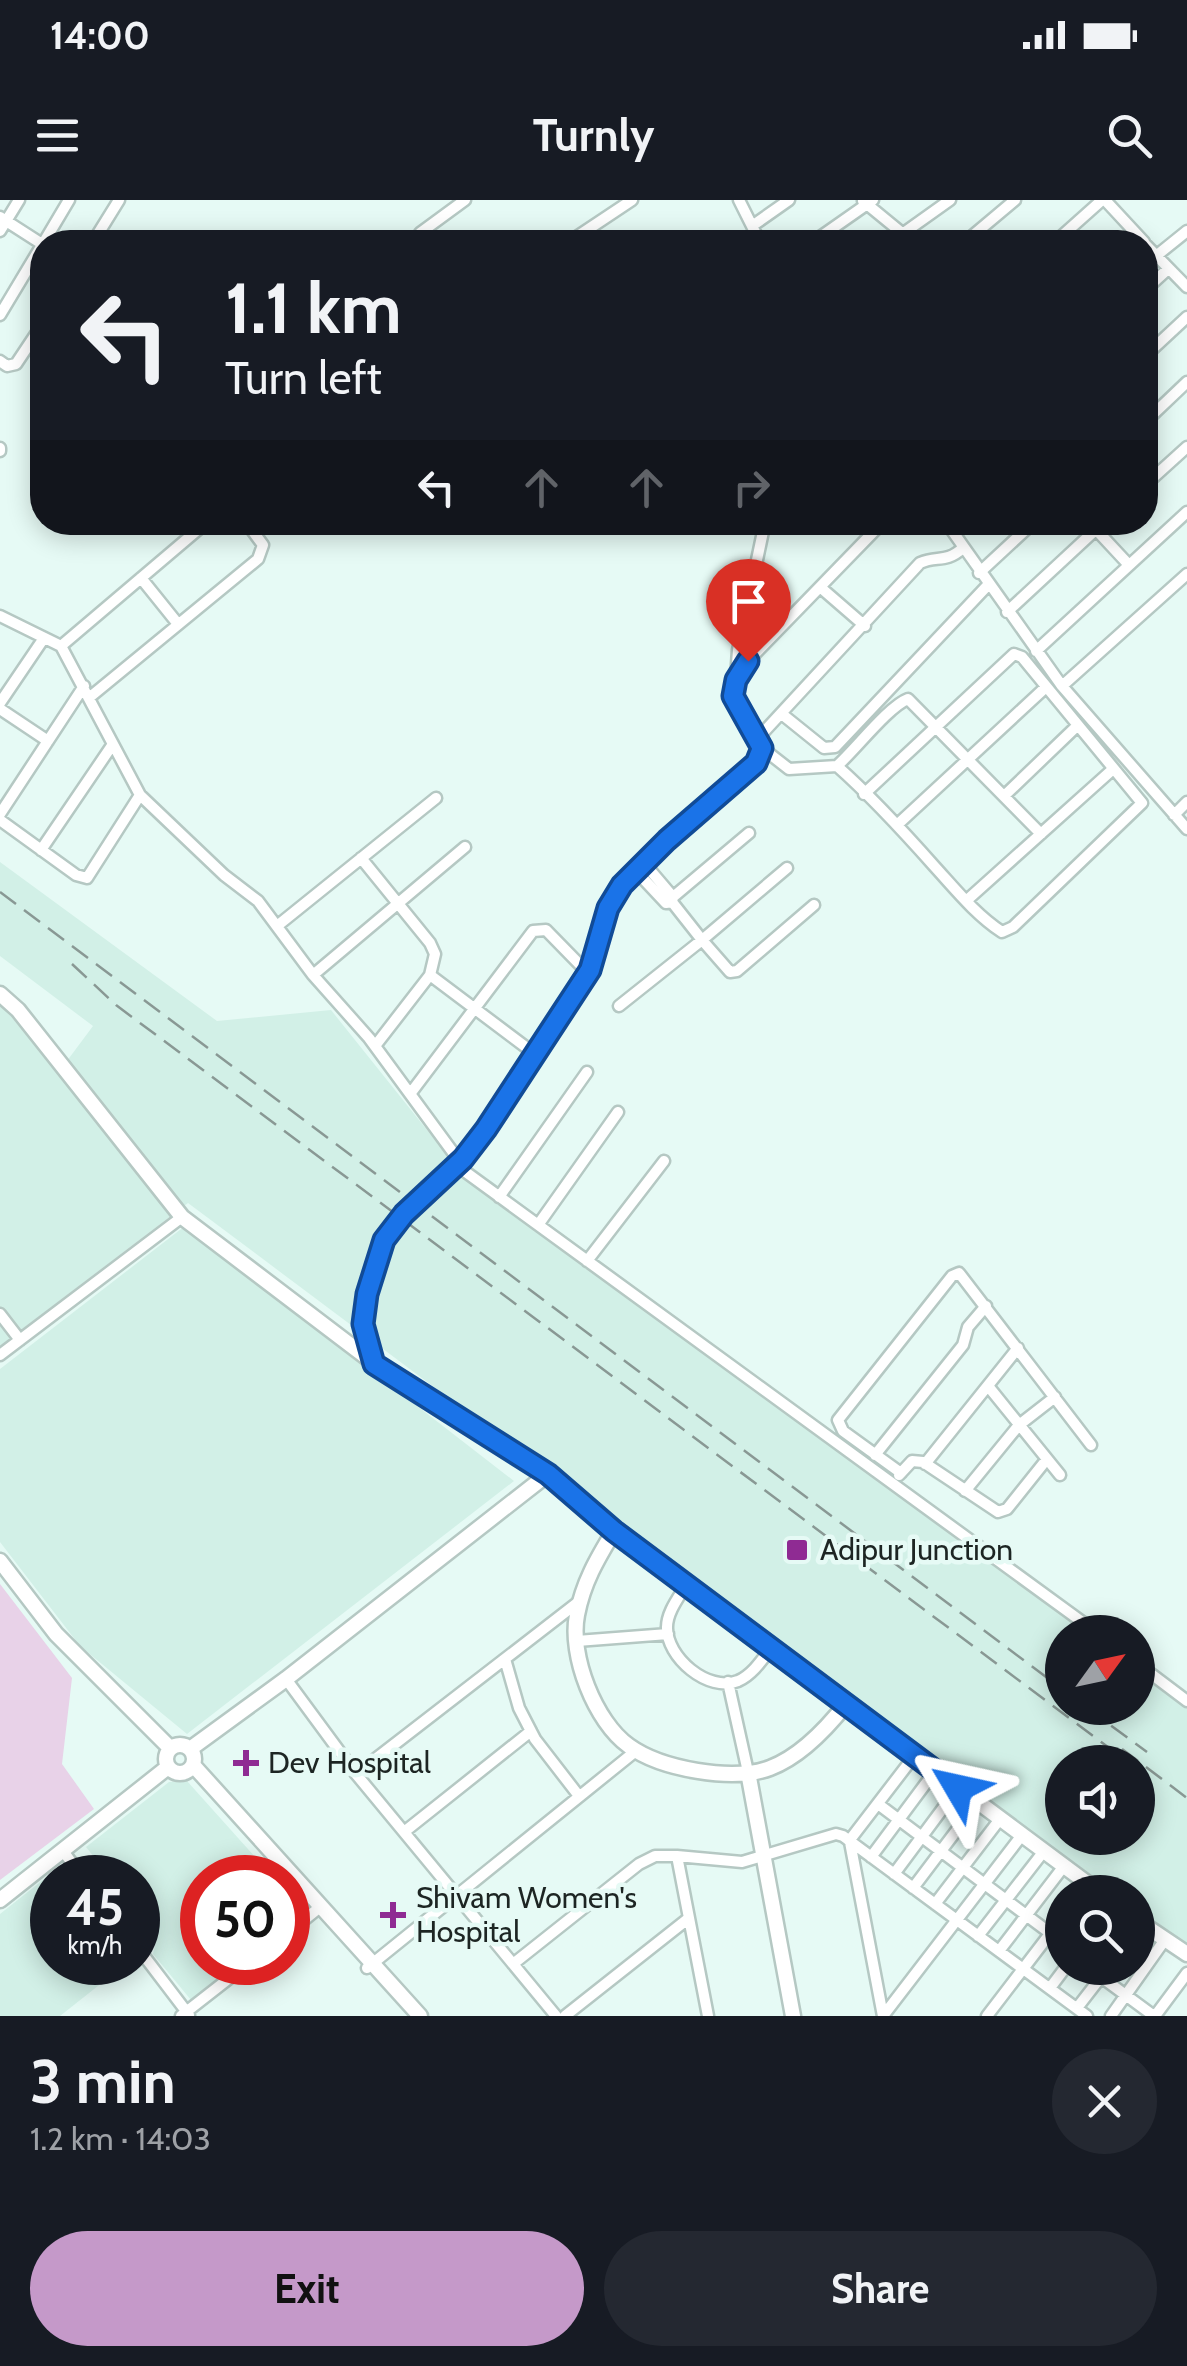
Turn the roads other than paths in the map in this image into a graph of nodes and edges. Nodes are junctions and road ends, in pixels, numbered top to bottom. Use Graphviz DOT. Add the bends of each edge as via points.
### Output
graph roads {
  1 [pos="19,200"];
  2 [pos="69,200"];
  3 [pos="120,200"];
  4 [pos="466,200"];
  5 [pos="632,200"];
  6 [pos="739,200"];
  7 [pos="789,200"];
  8 [pos="950,200"];
  9 [pos="1015,200"];
  10 [pos="1103,200"];
  11 [pos="867,202"];
  12 [pos="2,223"];
  13 [pos="752,226"];
  14 [pos="51,230"];
  15 [pos="101,230"];
  16 [pos="423,230"];
  17 [pos="588,230"];
  18 [pos="754,230"];
  19 [pos="829,230"];
  20 [pos="899,230"];
  21 [pos="909,230"];
  22 [pos="980,230"];
  23 [pos="1069,230"];
  24 [pos="1132,230"];
  25 [pos="1187,231"];
  26 [pos="30,237"];
  27 [pos="1158,254"];
  28 [pos="1158,258"];
  29 [pos="30,265"];
  30 [pos="1168,269"];
  31 [pos="1158,278"];
  32 [pos="1187,287"];
  33 [pos="0,315"];
  34 [pos="1187,316"];
  35 [pos="30,344"];
  36 [pos="1158,344"];
  37 [pos="2,368"];
  38 [pos="1187,382"];
  39 [pos="1158,410"];
  40 [pos="1187,448"];
  41 [pos="1158,474"];
  42 [pos="1187,512"];
  43 [pos="192,535"];
  44 [pos="257,535"];
  45 [pos="762,535"];
  46 [pos="870,535"];
  47 [pos="955,535"];
  48 [pos="1020,535"];
  49 [pos="1086,535"];
  50 [pos="1105,535"];
  51 [pos="963,548"];
  52 [pos="1130,564"];
  53 [pos="979,573"];
  54 [pos="1187,574"];
  55 [pos="141,578"];
  56 [pos="988,584"];
  57 [pos="820,587"];
  58 [pos="1007,612"];
  59 [pos="0,616"];
  60 [pos="178,624"];
  61 [pos="865,626"];
  62 [pos="44,638"];
  63 [pos="61,646"];
  64 [pos="1036,651"];
  65 [pos="736,680"];
  66 [pos="1062,686"];
  67 [pos="1046,687"];
  68 [pos="87,692"];
  69 [pos="0,706"];
  70 [pos="783,714"];
  71 [pos="936,725"];
  72 [pos="1078,726"];
  73 [pos="48,741"];
  74 [pos="760,742"];
  75 [pos="113,744"];
  76 [pos="970,760"];
  77 [pos="837,766"];
  78 [pos="1112,770"];
  79 [pos="864,794"];
  80 [pos="140,795"];
  81 [pos="1004,796"];
  82 [pos="436,798"];
  83 [pos="1187,802"];
  84 [pos="1174,814"];
  85 [pos="0,817"];
  86 [pos="897,825"];
  87 [pos="1187,829"];
  88 [pos="749,833"];
  89 [pos="1040,834"];
  90 [pos="465,847"];
  91 [pos="41,850"];
  92 [pos="361,858"];
  93 [pos="640,867"];
  94 [pos="787,868"];
  95 [pos="672,900"];
  96 [pos="966,901"];
  97 [pos="398,903"];
  98 [pos="814,905"];
  99 [pos="277,926"];
  100 [pos="702,940"];
  101 [pos="588,973"];
  102 [pos="313,975"];
  103 [pos="430,975"];
  104 [pos="0,994"];
  105 [pos="618,1006"];
  106 [pos="473,1008"];
  107 [pos="375,1046"];
  108 [pos="535,1054"];
  109 [pos="587,1072"];
  110 [pos="410,1094"];
  111 [pos="618,1112"];
  112 [pos="664,1161"];
  113 [pos="458,1164"];
  114 [pos="499,1197"];
  115 [pos="182,1217"];
  116 [pos="538,1225"];
  117 [pos="587,1261"];
  118 [pos="986,1306"];
  119 [pos="0,1314"];
  120 [pos="20,1340"];
  121 [pos="1018,1348"];
  122 [pos="0,1355"];
  123 [pos="374,1364"];
  124 [pos="988,1386"];
  125 [pos="1056,1397"];
  126 [pos="1019,1425"];
  127 [pos="1091,1445"];
  128 [pos="875,1455"];
  129 [pos="1047,1460"];
  130 [pos="925,1464"];
  131 [pos="900,1473"];
  132 [pos="548,1474"];
  133 [pos="1060,1476"];
  134 [pos="893,1484"];
  135 [pos="965,1491"];
  136 [pos="614,1531"];
  137 [pos="0,1561"];
  138 [pos="686,1585"];
  139 [pos="581,1600"];
  140 [pos="1073,1615"];
  141 [pos="668,1634"];
  142 [pos="577,1641"];
  143 [pos="771,1648"];
  144 [pos="505,1659"];
  145 [pos="1155,1677"];
  146 [pos="286,1678"];
  147 [pos="728,1682"];
  148 [pos="1187,1701"];
  149 [pos="846,1704"];
  150 [pos="531,1731"];
  151 [pos="170,1748"];
  152 [pos="190,1748"];
  153 [pos="637,1750"];
  154 [pos="915,1756"];
  155 [pos="168,1767"];
  156 [pos="191,1768"];
  157 [pos="935,1770"];
  158 [pos="748,1772"];
  159 [pos="356,1774"];
  160 [pos="958,1788"];
  161 [pos="579,1796"];
  162 [pos="978,1802"];
  163 [pos="878,1804"];
  164 [pos="899,1819"];
  165 [pos="1000,1819"];
  166 [pos="404,1832"];
  167 [pos="1022,1835"];
  168 [pos="922,1836"];
  169 [pos="849,1841"];
  170 [pos="75,1842"];
  171 [pos="941,1851"];
  172 [pos="1044,1851"];
  173 [pos="78,1855"];
  174 [pos="265,1855"];
  175 [pos="677,1856"];
  176 [pos="764,1857"];
  177 [pos="871,1857"];
  178 [pos="1064,1866"];
  179 [pos="963,1868"];
  180 [pos="894,1874"];
  181 [pos="1074,1875"];
  182 [pos="985,1884"];
  183 [pos="913,1888"];
  184 [pos="456,1896"];
  185 [pos="0,1900"];
  186 [pos="1006,1900"];
  187 [pos="310,1902"];
  188 [pos="935,1904"];
  189 [pos="318,1909"];
  190 [pos="310,1915"];
  191 [pos="1026,1915"];
  192 [pos="689,1918"];
  193 [pos="957,1920"];
  194 [pos="1045,1932"];
  195 [pos="1155,1935"];
  196 [pos="978,1936"];
  197 [pos="1045,1940"];
  198 [pos="1164,1941"];
  199 [pos="999,1951"];
  200 [pos="1187,1954"];
  201 [pos="513,1964"];
  202 [pos="370,1966"];
  203 [pos="1023,1969"];
  204 [pos="1187,1973"];
  205 [pos="160,1979"];
  206 [pos="222,1985"];
  207 [pos="1052,1985"];
  208 [pos="1098,1985"];
  209 [pos="1117,1985"];
  210 [pos="1050,1988"];
  211 [pos="1126,1995"];
  212 [pos="1082,2012"];
  213 [pos="186,2015"];
  214 [pos="411,2016"];
  215 [pos="420,2016"];
  216 [pos="556,2016"];
  217 [pos="564,2016"];
  218 [pos="708,2016"];
  219 [pos="793,2016"];
  220 [pos="883,2016"];
  221 [pos="986,2016"];
  222 [pos="1110,2016"];
  223 [pos="1155,2016"];
  1 -- 12 [label="street"];
  2 -- 14 [label="street"];
  3 -- 15 [label="street"];
  4 -- 16 [label="street"];
  5 -- 17 [label="street"];
  6 -- 13 [label="street"];
  7 -- 13 [label="street"];
  8 -- 21 [label="street"];
  9 -- 22 [label="street"];
  10 -- 23 [label="street"];
  10 -- 24 [label="street"];
  11 -- 19 [label="street"];
  11 -- 20 [label="street"];
  12 -- 26 [label="street"];
  13 -- 18 [label="street"];
  25 -- 27 [label="street"];
  28 -- 30 [label="street"];
  29 -- 33 [label="street"];
  30 -- 31 [label="street"];
  30 -- 32 [label="street"];
  34 -- 36 [label="street"];
  35 -- 37 [label="street" via="13,366"];
  38 -- 39 [label="street"];
  40 -- 41 [label="street"];
  42 -- 52 [label="street"];
  43 -- 55 [label="street"];
  44 -- 60 [label="street" via="262,553"];
  45 -- 65 [label="street"];
  46 -- 57 [label="street"];
  47 -- 51 [label="street"];
  48 -- 53 [label="street"];
  49 -- 58 [label="street"];
  50 -- 52 [label="street"];
  51 -- 53 [label="street"];
  51 -- 61 [label="street" via="952,558 920,563"];
  52 -- 64 [label="street"];
  53 -- 56 [label="street"];
  54 -- 66 [label="street"];
  55 -- 60 [label="street"];
  55 -- 63 [label="street"];
  56 -- 58 [label="street"];
  56 -- 70 [label="street" via="835,747 824,748"];
  57 -- 61 [label="street"];
  57 -- 65 [label="street"];
  58 -- 64 [label="street"];
  59 -- 62 [label="street"];
  60 -- 68 [label="street"];
  61 -- 70 [label="street"];
  62 -- 63 [label="street"];
  62 -- 69 [label="street"];
  63 -- 68 [label="street"];
  64 -- 66 [label="street"];
  65 -- 74 [label="street" via="733,696"];
  66 -- 84 [label="street"];
  67 -- 71 [label="street" via="1022,657 1010,655"];
  67 -- 72 [label="street"];
  67 -- 76 [label="street"];
  68 -- 73 [label="street"];
  68 -- 75 [label="street"];
  69 -- 73 [label="street"];
  70 -- 74 [label="street"];
  71 -- 76 [label="street"];
  71 -- 77 [label="street" via="902,701"];
  71 -- 79 [label="street"];
  72 -- 78 [label="street"];
  72 -- 81 [label="street"];
  73 -- 85 [label="street"];
  74 -- 77 [label="street" via="790,769"];
  74 -- 93 [label="street" via="756,763"];
  75 -- 80 [label="street"];
  75 -- 91 [label="street"];
  76 -- 81 [label="street"];
  76 -- 86 [label="street"];
  77 -- 79 [label="street"];
  78 -- 89 [label="street"];
  78 -- 96 [label="street" via="1141,800 1140,808 1013,927 999,931"];
  79 -- 86 [label="street"];
  80 -- 91 [label="street" via="87,878"];
  80 -- 99 [label="street" via="252,895"];
  81 -- 89 [label="street"];
  82 -- 92 [label="street"];
  83 -- 84 [label="street"];
  84 -- 87 [label="street"];
  85 -- 91 [label="street"];
  86 -- 96 [label="street"];
  88 -- 95 [label="street"];
  89 -- 96 [label="street"];
  90 -- 97 [label="street"];
  92 -- 97 [label="street"];
  92 -- 99 [label="street"];
  93 -- 95 [label="street" via="666,903"];
  93 -- 101 [label="street" via="608,908"];
  94 -- 100 [label="street"];
  95 -- 100 [label="street"];
  97 -- 102 [label="street"];
  97 -- 103 [label="street" via="433,947"];
  98 -- 100 [label="street" via="732,973"];
  99 -- 102 [label="street"];
  100 -- 105 [label="street"];
  101 -- 106 [label="street" via="540,929 527,935"];
  101 -- 108 [label="street"];
  102 -- 107 [label="street"];
  103 -- 106 [label="street"];
  103 -- 107 [label="street"];
  104 -- 115 [label="main road"];
  106 -- 108 [label="street"];
  106 -- 110 [label="street"];
  107 -- 110 [label="street"];
  108 -- 113 [label="street"];
  109 -- 114 [label="street"];
  110 -- 113 [label="street"];
  111 -- 116 [label="street"];
  112 -- 117 [label="street"];
  113 -- 114 [label="street"];
  113 -- 123 [label="street" via="404,1214 375,1261 363,1324"];
  114 -- 116 [label="street"];
  115 -- 120 [label="street"];
  115 -- 123 [label="main road"];
  116 -- 117 [label="street"];
  117 -- 134 [label="street"];
  118 -- 121 [label="street"];
  118 -- 128 [label="street"];
  118 -- 128 [label="street" via="956,1273 839,1416 843,1431"];
  119 -- 120 [label="street"];
  120 -- 122 [label="street"];
  121 -- 124 [label="street"];
  121 -- 125 [label="street"];
  123 -- 132 [label="main road"];
  124 -- 126 [label="street"];
  124 -- 130 [label="street"];
  125 -- 126 [label="street"];
  125 -- 127 [label="street"];
  126 -- 129 [label="street"];
  126 -- 135 [label="street"];
  128 -- 131 [label="street"];
  129 -- 133 [label="street"];
  129 -- 135 [label="street" via="1003,1511"];
  130 -- 131 [label="street" via="912,1461"];
  130 -- 135 [label="street"];
  131 -- 134 [label="street"];
  132 -- 136 [label="main road"];
  132 -- 146 [label="main road"];
  134 -- 140 [label="street"];
  136 -- 138 [label="main road"];
  136 -- 139 [label="main road" via="588,1573"];
  137 -- 151 [label="main road" via="56,1634"];
  138 -- 141 [label="street"];
  138 -- 143 [label="main road"];
  139 -- 142 [label="main road"];
  139 -- 144 [label="street"];
  141 -- 142 [label="street"];
  141 -- 147 [label="street" via="688,1667 713,1682"];
  142 -- 153 [label="main road" via="578,1664 600,1712"];
  143 -- 147 [label="street" via="748,1674"];
  143 -- 149 [label="main road"];
  144 -- 150 [label="street"];
  144 -- 159 [label="street"];
  145 -- 148 [label="street"];
  146 -- 152 [label="main road"];
  146 -- 159 [label="street"];
  147 -- 158 [label="street"];
  149 -- 154 [label="main road"];
  149 -- 158 [label="main road" via="804,1746 771,1768"];
  150 -- 161 [label="street"];
  150 -- 166 [label="street"];
  151 -- 152 [label="main road"];
  151 -- 155 [label="main road"];
  152 -- 156 [label="main road"];
  153 -- 158 [label="main road" via="695,1771"];
  153 -- 161 [label="street"];
  154 -- 157 [label="main road"];
  154 -- 163 [label="street"];
  155 -- 156 [label="main road" via="176,1773"];
  155 -- 170 [label="main road"];
  156 -- 174 [label="main road"];
  156 -- 189 [label="main road"];
  157 -- 160 [label="main road"];
  157 -- 164 [label="street"];
  158 -- 176 [label="main road"];
  159 -- 166 [label="street"];
  160 -- 162 [label="main road"];
  160 -- 168 [label="street"];
  161 -- 184 [label="street"];
  162 -- 165 [label="main road"];
  162 -- 171 [label="street"];
  163 -- 164 [label="street"];
  163 -- 169 [label="street"];
  164 -- 168 [label="street"];
  164 -- 177 [label="street"];
  165 -- 167 [label="main road"];
  165 -- 179 [label="street"];
  166 -- 184 [label="street"];
  167 -- 172 [label="main road"];
  167 -- 182 [label="street"];
  168 -- 171 [label="street"];
  168 -- 180 [label="street"];
  169 -- 176 [label="street" via="836,1834"];
  169 -- 177 [label="street"];
  169 -- 220 [label="street"];
  170 -- 173 [label="street"];
  170 -- 185 [label="main road"];
  171 -- 179 [label="street"];
  171 -- 183 [label="street"];
  172 -- 178 [label="main road"];
  172 -- 186 [label="street"];
  175 -- 176 [label="street" via="724,1862"];
  175 -- 192 [label="street"];
  175 -- 201 [label="street" via="639,1864"];
  176 -- 219 [label="main road"];
  177 -- 180 [label="street"];
  178 -- 181 [label="main road"];
  178 -- 191 [label="street"];
  179 -- 182 [label="street"];
  179 -- 188 [label="street"];
  180 -- 183 [label="street"];
  182 -- 186 [label="street"];
  182 -- 193 [label="street"];
  183 -- 188 [label="street"];
  184 -- 201 [label="street"];
  184 -- 202 [label="street"];
  186 -- 191 [label="street"];
  186 -- 196 [label="street"];
  187 -- 189 [label="main road"];
  188 -- 193 [label="street"];
  189 -- 190 [label="street"];
  189 -- 202 [label="main road"];
  191 -- 194 [label="street"];
  191 -- 199 [label="street"];
  192 -- 217 [label="street"];
  192 -- 218 [label="street"];
  193 -- 196 [label="street"];
  193 -- 220 [label="street"];
  195 -- 198 [label="main road"];
  196 -- 199 [label="street"];
  197 -- 203 [label="street"];
  198 -- 200 [label="main road"];
  198 -- 211 [label="street"];
  199 -- 203 [label="street"];
  201 -- 216 [label="street"];
  202 -- 214 [label="main road"];
  202 -- 215 [label="main road"];
  203 -- 210 [label="street"];
  203 -- 221 [label="street"];
  204 -- 223 [label="street"];
  205 -- 213 [label="street"];
  206 -- 213 [label="street"];
  207 -- 210 [label="street"];
  208 -- 212 [label="street"];
  209 -- 211 [label="street"];
  210 -- 212 [label="street"];
  211 -- 222 [label="street"];
  211 -- 223 [label="street"];
}
